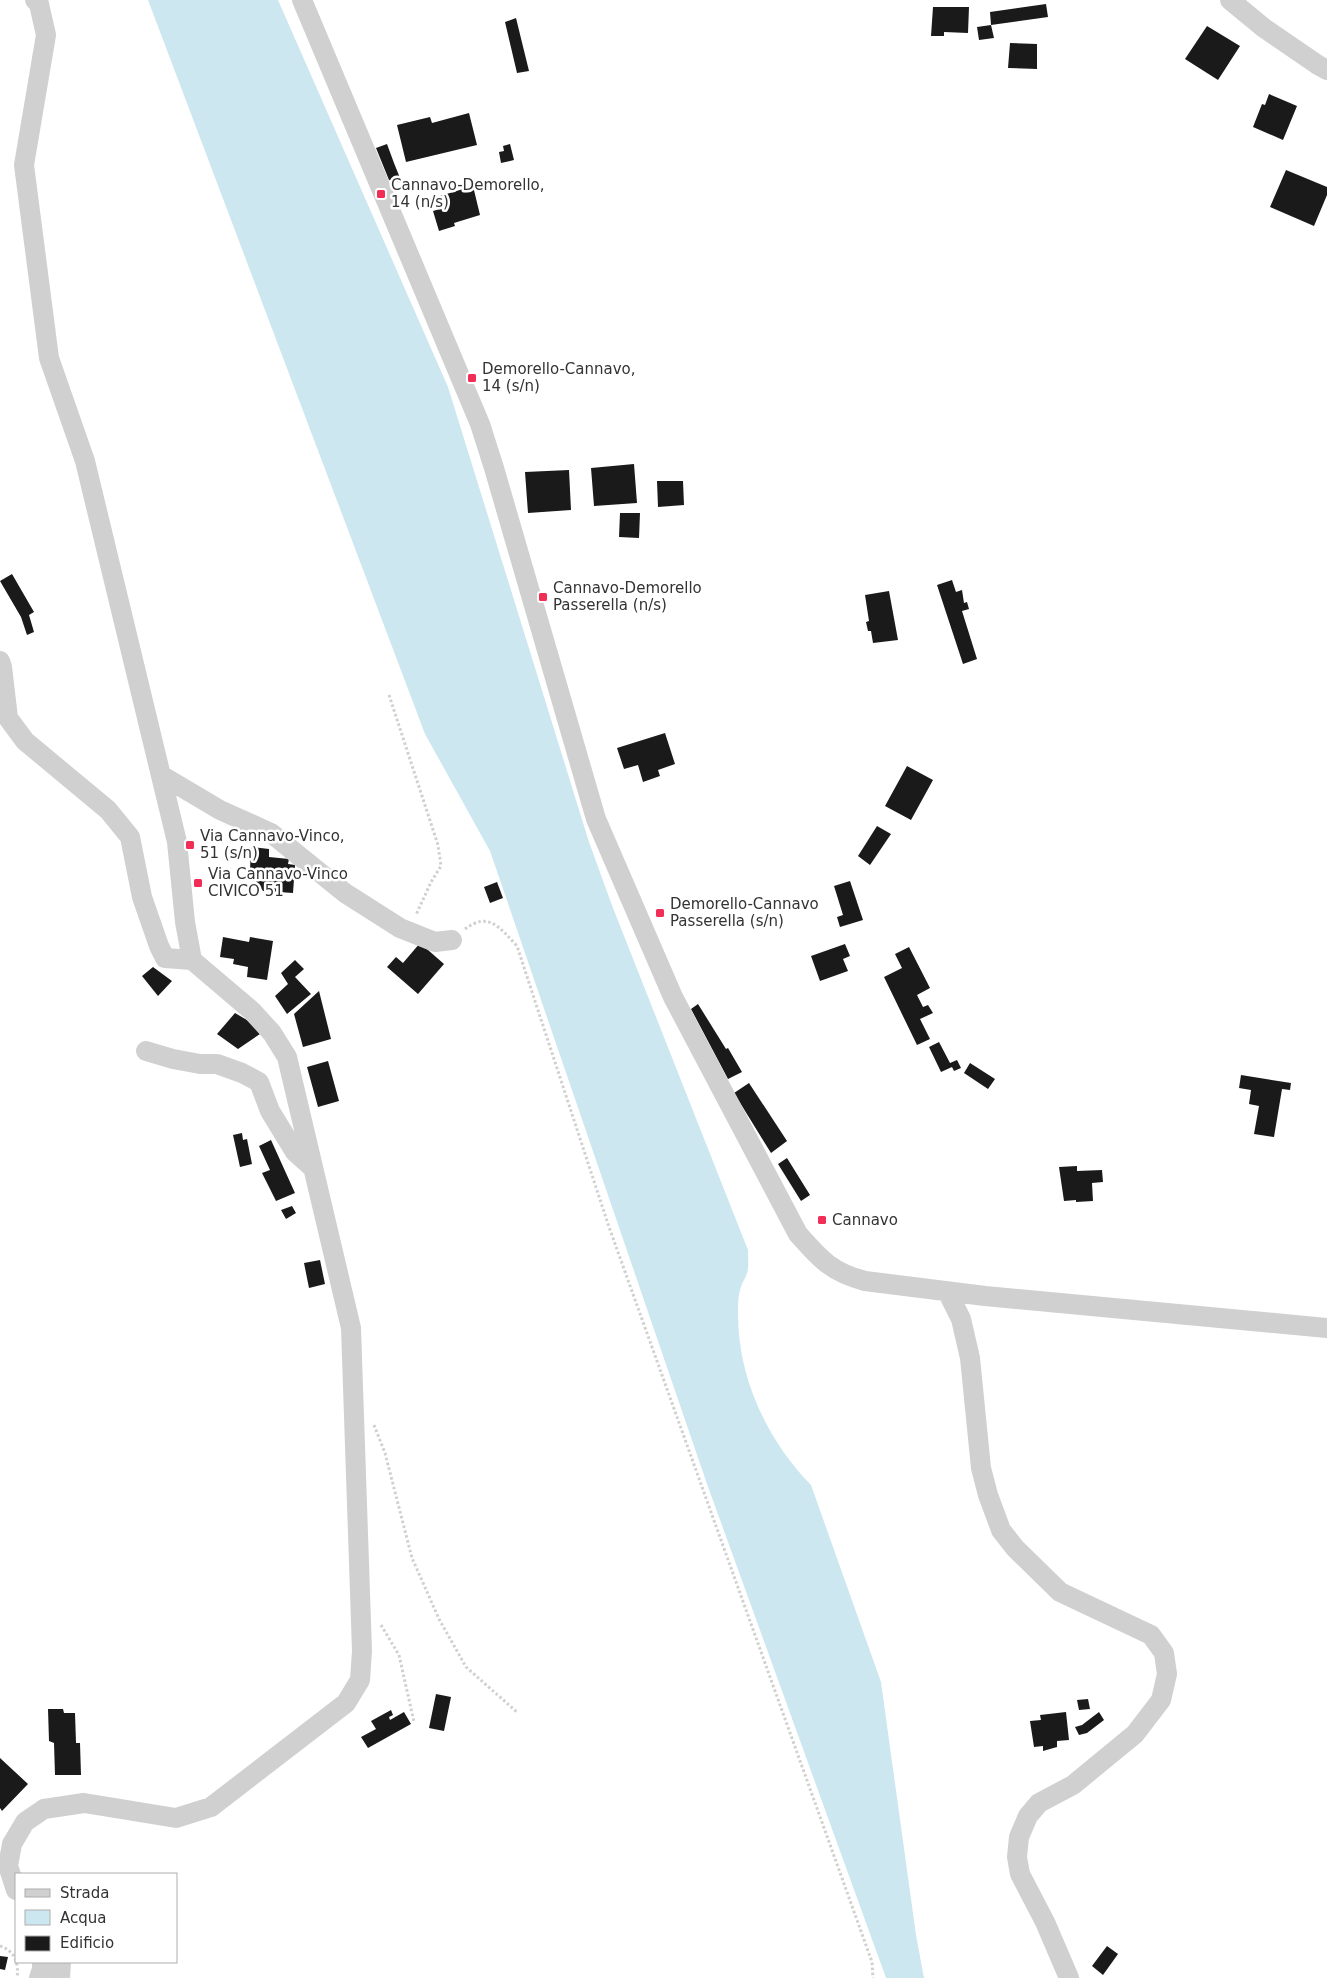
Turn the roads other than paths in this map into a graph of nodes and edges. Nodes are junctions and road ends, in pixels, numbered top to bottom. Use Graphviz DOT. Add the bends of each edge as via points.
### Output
graph roads {
  1 [pos="36,0"];
  2 [pos="302,0"];
  3 [pos="1230,0"];
  4 [pos="1327,70"];
  5 [pos="0,661"];
  6 [pos="161,775"];
  7 [pos="452,940"];
  8 [pos="192,960"];
  9 [pos="146,1051"];
  10 [pos="313,1168"];
  11 [pos="948,1291"];
  12 [pos="1327,1328"];
  13 [pos="15,1887"];
  14 [pos="42,1963"];
  15 [pos="61,1963"];
  16 [pos="39,1978"];
  17 [pos="60,1978"];
  18 [pos="1068,1978"];
  1 -- 6 [label="street" via="46,35 24,165 49,358 86,461"];
  2 -- 11 [label="street" via="480,424 596,819 673,997 798,1234 821,1261 846,1276 865,1281"];
  3 -- 4 [label="street" via="1264,28"];
  5 -- 8 [label="street" via="8,718 25,741 108,810 130,837 142,897 158,946 165,958"];
  6 -- 7 [label="street" via="220,810 271,833 345,892 396,925 435,942"];
  6 -- 8 [label="street" via="177,842"];
  8 -- 10 [label="street" via="252,1011 272,1033 287,1057"];
  9 -- 10 [label="street" via="200,1064 217,1064 259,1082 270,1111 295,1152"];
  10 -- 13 [label="street" via="350,1328 362,1651 360,1680 346,1703 211,1807 176,1818 84,1803 44,1809 25,1822 12,1844 8,1866"];
  11 -- 12 [label="street"];
  11 -- 18 [label="street" via="961,1319 970,1358 981,1468 1001,1530 1060,1592 1151,1635 1164,1653 1167,1674 1161,1700 1135,1734 1073,1785 1039,1803 1028,1816 1019,1837 1017,1857 1020,1874 1045,1922"];
  14 -- 16 [label="street"];
  15 -- 17 [label="street"];
}
